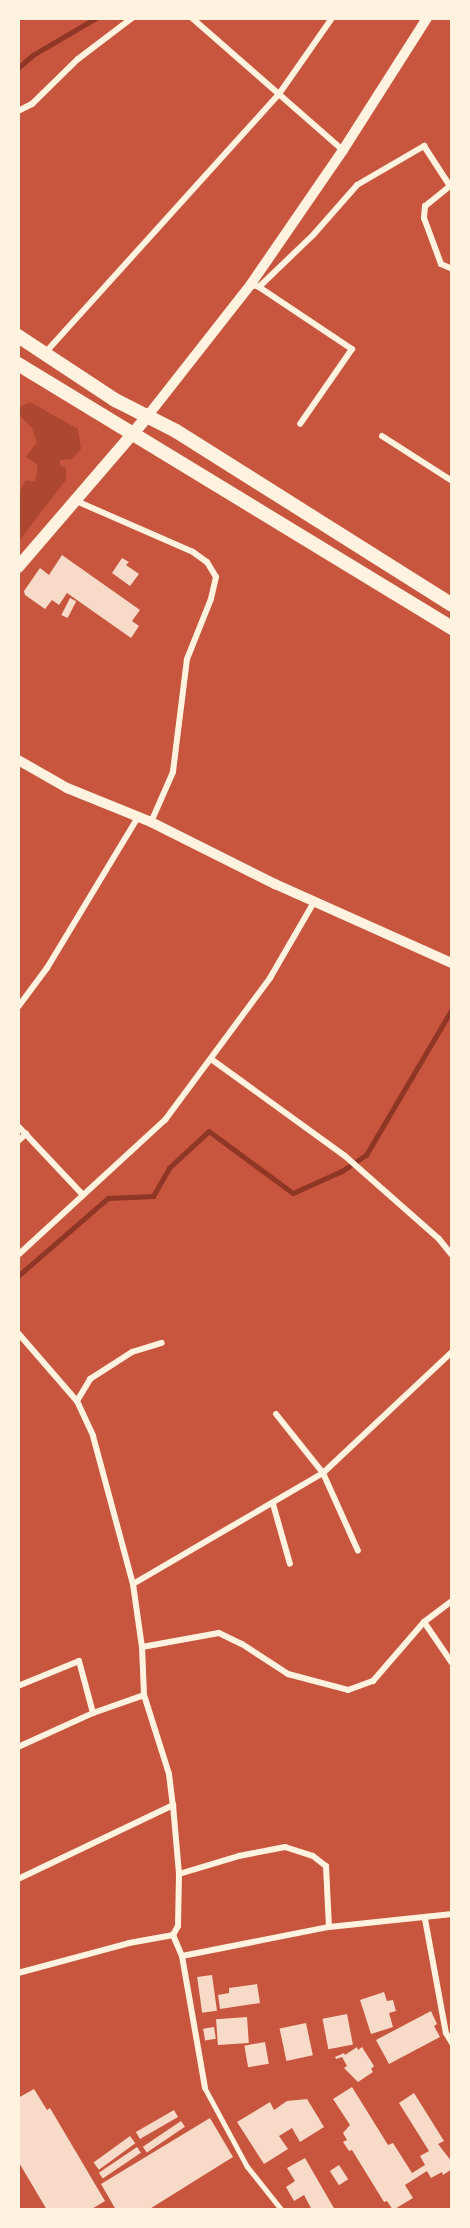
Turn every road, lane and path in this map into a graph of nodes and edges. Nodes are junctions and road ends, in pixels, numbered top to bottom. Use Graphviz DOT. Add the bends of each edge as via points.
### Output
graph roads {
  1 [pos="132,18"];
  2 [pos="192,18"];
  3 [pos="332,18"];
  4 [pos="428,18"];
  5 [pos="279,94"];
  6 [pos="18,111"];
  7 [pos="343,150"];
  8 [pos="452,270"];
  9 [pos="255,286"];
  10 [pos="18,336"];
  11 [pos="45,353"];
  12 [pos="18,364"];
  13 [pos="146,418"];
  14 [pos="300,424"];
  15 [pos="132,434"];
  16 [pos="382,436"];
  17 [pos="452,481"];
  18 [pos="74,500"];
  19 [pos="18,567"];
  20 [pos="452,604"];
  21 [pos="452,628"];
  22 [pos="18,760"];
  23 [pos="138,816"];
  24 [pos="151,822"];
  25 [pos="314,902"];
  26 [pos="452,963"];
  27 [pos="18,1007"];
  28 [pos="211,1059"];
  29 [pos="18,1126"];
  30 [pos="26,1134"];
  31 [pos="18,1141"];
  32 [pos="83,1196"];
  33 [pos="18,1255"];
  34 [pos="452,1255"];
  35 [pos="18,1333"];
  36 [pos="25,1341"];
  37 [pos="162,1343"];
  38 [pos="18,1345"];
  39 [pos="452,1352"];
  40 [pos="77,1401"];
  41 [pos="276,1414"];
  42 [pos="323,1473"];
  43 [pos="273,1504"];
  44 [pos="358,1551"];
  45 [pos="290,1564"];
  46 [pos="133,1584"];
  47 [pos="452,1601"];
  48 [pos="424,1622"];
  49 [pos="141,1647"];
  50 [pos="452,1663"];
  51 [pos="18,1686"];
  52 [pos="144,1695"];
  53 [pos="93,1713"];
  54 [pos="18,1747"];
  55 [pos="173,1805"];
  56 [pos="179,1874"];
  57 [pos="18,1879"];
  58 [pos="452,1914"];
  59 [pos="425,1919"];
  60 [pos="328,1927"];
  61 [pos="172,1935"];
  62 [pos="182,1956"];
  63 [pos="18,1972"];
  64 [pos="452,2043"];
  65 [pos="205,2088"];
  66 [pos="282,2210"];
  1 -- 6 [label="street" via="78,59 32,104"];
  2 -- 5 [label="street"];
  3 -- 5 [label="street"];
  4 -- 7 [label="street"];
  5 -- 7 [label="street"];
  5 -- 11 [label="street"];
  7 -- 9 [label="street"];
  8 -- 9 [label="street" via="441,264 424,218 425,206 450,186 424,147 357,185 314,234"];
  9 -- 13 [label="street"];
  9 -- 14 [label="street" via="352,349"];
  10 -- 11 [label="main road"];
  11 -- 13 [label="main road"];
  12 -- 15 [label="main road"];
  13 -- 15 [label="main road"];
  13 -- 20 [label="main road" via="176,431"];
  15 -- 18 [label="main road"];
  15 -- 21 [label="main road"];
  16 -- 17 [label="street"];
  18 -- 19 [label="main road"];
  18 -- 24 [label="street" via="193,552 207,562 216,577 187,659 173,772"];
  22 -- 23 [label="street" via="67,788"];
  23 -- 24 [label="street"];
  23 -- 27 [label="street" via="48,968"];
  24 -- 25 [label="street"];
  25 -- 26 [label="street"];
  25 -- 28 [label="street" via="270,978"];
  28 -- 32 [label="street" via="165,1120"];
  28 -- 34 [label="street" via="345,1155"];
  29 -- 30 [label="street"];
  30 -- 31 [label="street"];
  30 -- 32 [label="street"];
  32 -- 33 [label="street"];
  35 -- 36 [label="street"];
  36 -- 38 [label="street"];
  36 -- 40 [label="street"];
  37 -- 40 [label="street" via="132,1352 90,1379"];
  39 -- 42 [label="street"];
  40 -- 46 [label="street" via="93,1436"];
  41 -- 42 [label="street"];
  42 -- 43 [label="street"];
  42 -- 44 [label="street"];
  43 -- 45 [label="street"];
  43 -- 46 [label="street"];
  46 -- 49 [label="street"];
  47 -- 48 [label="street"];
  48 -- 49 [label="street" via="373,1681 348,1690 288,1674 219,1633"];
  48 -- 50 [label="street"];
  49 -- 52 [label="street"];
  51 -- 53 [label="street" via="79,1661"];
  52 -- 53 [label="street"];
  52 -- 55 [label="street" via="169,1774"];
  53 -- 54 [label="street"];
  55 -- 56 [label="street"];
  55 -- 57 [label="street"];
  56 -- 60 [label="street" via="285,1847 313,1856 326,1866"];
  56 -- 61 [label="street" via="178,1926"];
  58 -- 59 [label="street"];
  59 -- 60 [label="street"];
  59 -- 64 [label="street" via="446,2033"];
  60 -- 62 [label="street"];
  61 -- 62 [label="street"];
  61 -- 63 [label="street"];
  62 -- 65 [label="street"];
  65 -- 66 [label="lane" via="248,2166"];
}
